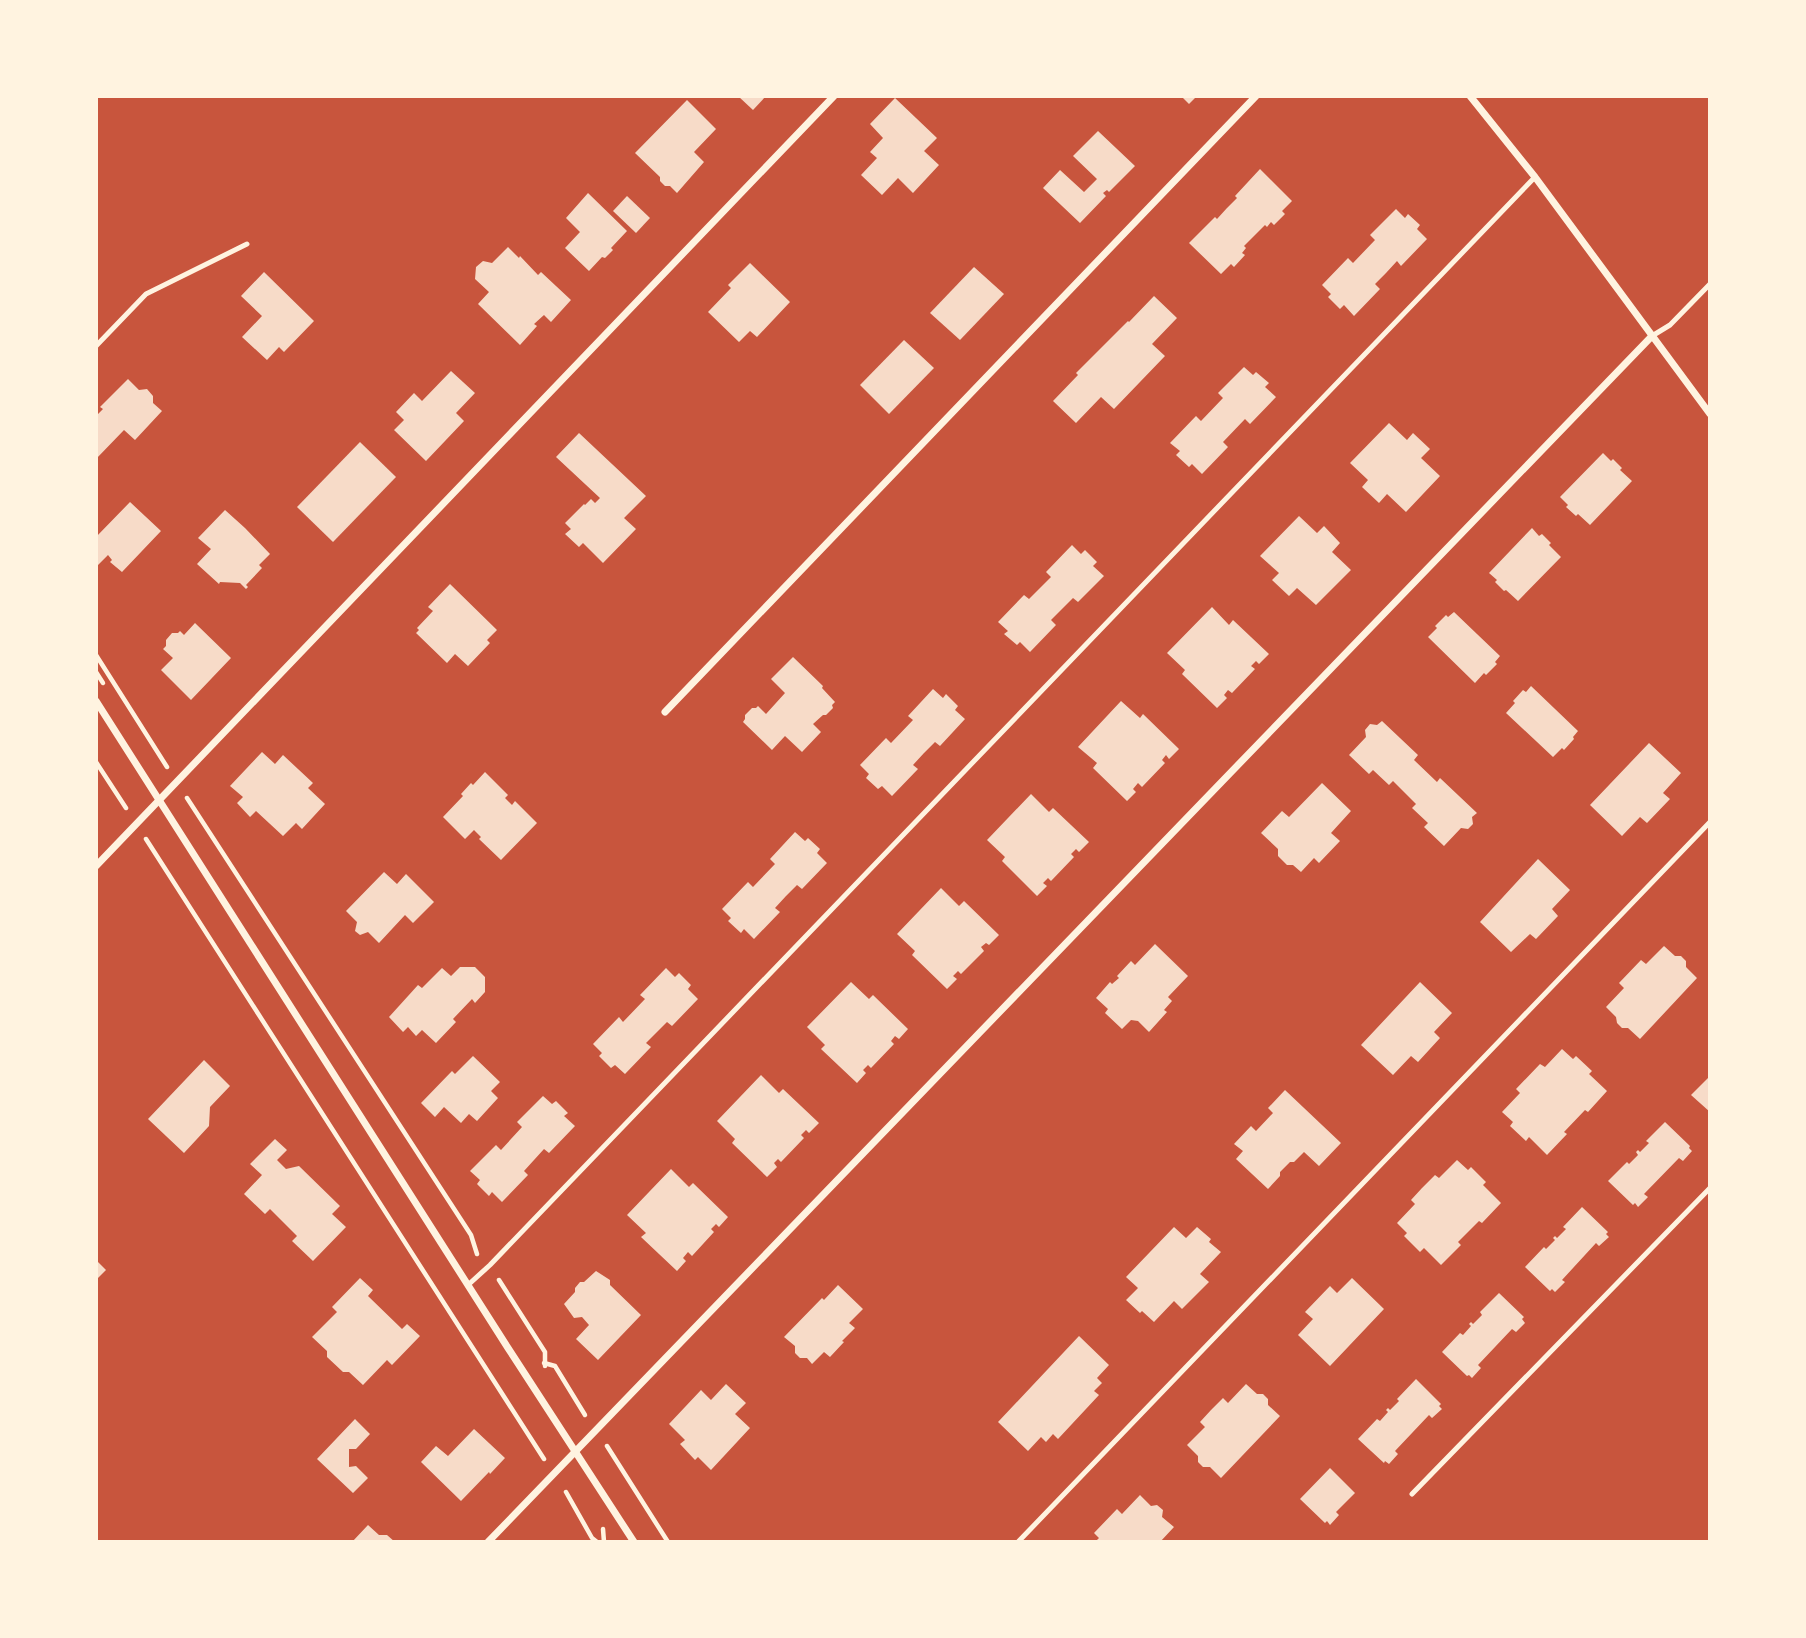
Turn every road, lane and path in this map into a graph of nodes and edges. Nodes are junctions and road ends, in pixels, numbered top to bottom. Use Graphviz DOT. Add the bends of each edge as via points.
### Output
graph roads {
  1 [pos="834,96"];
  2 [pos="1256,96"];
  3 [pos="1470,96"];
  4 [pos="1535,177"];
  5 [pos="247,244"];
  6 [pos="1710,284"];
  7 [pos="1652,336"];
  8 [pos="96,346"];
  9 [pos="1710,414"];
  10 [pos="96,655"];
  11 [pos="96,701"];
  12 [pos="666,712"];
  13 [pos="96,762"];
  14 [pos="176,782"];
  15 [pos="160,798"];
  16 [pos="1710,822"];
  17 [pos="136,824"];
  18 [pos="96,866"];
  19 [pos="1710,1188"];
  20 [pos="482,1272"];
  21 [pos="468,1285"];
  22 [pos="537,1361"];
  23 [pos="587,1419"];
  24 [pos="607,1446"];
  25 [pos="575,1451"];
  26 [pos="544,1459"];
  27 [pos="566,1492"];
  28 [pos="1412,1494"];
  29 [pos="488,1542"];
  30 [pos="597,1542"];
  31 [pos="634,1542"];
  32 [pos="668,1542"];
  33 [pos="1018,1542"];
  1 -- 14 [label="street"];
  2 -- 12 [label="street"];
  3 -- 4 [label="street"];
  4 -- 7 [label="street"];
  4 -- 20 [label="lane"];
  5 -- 8 [label="lane" via="146,294"];
  6 -- 7 [label="lane" via="1670,326"];
  7 -- 9 [label="street"];
  7 -- 25 [label="street"];
  10 -- 14 [label="path"];
  11 -- 15 [label="street"];
  13 -- 17 [label="path"];
  14 -- 15 [label="street"];
  14 -- 20 [label="path" via="471,1235"];
  15 -- 17 [label="street"];
  15 -- 21 [label="street"];
  16 -- 33 [label="lane"];
  17 -- 18 [label="street"];
  17 -- 26 [label="path"];
  19 -- 28 [label="lane"];
  20 -- 21 [label="lane"];
  21 -- 25 [label="street"];
  22 -- 23 [label="path" via="555,1366"];
  24 -- 32 [label="path"];
  25 -- 29 [label="street"];
  25 -- 31 [label="street"];
  27 -- 30 [label="path"];
}
